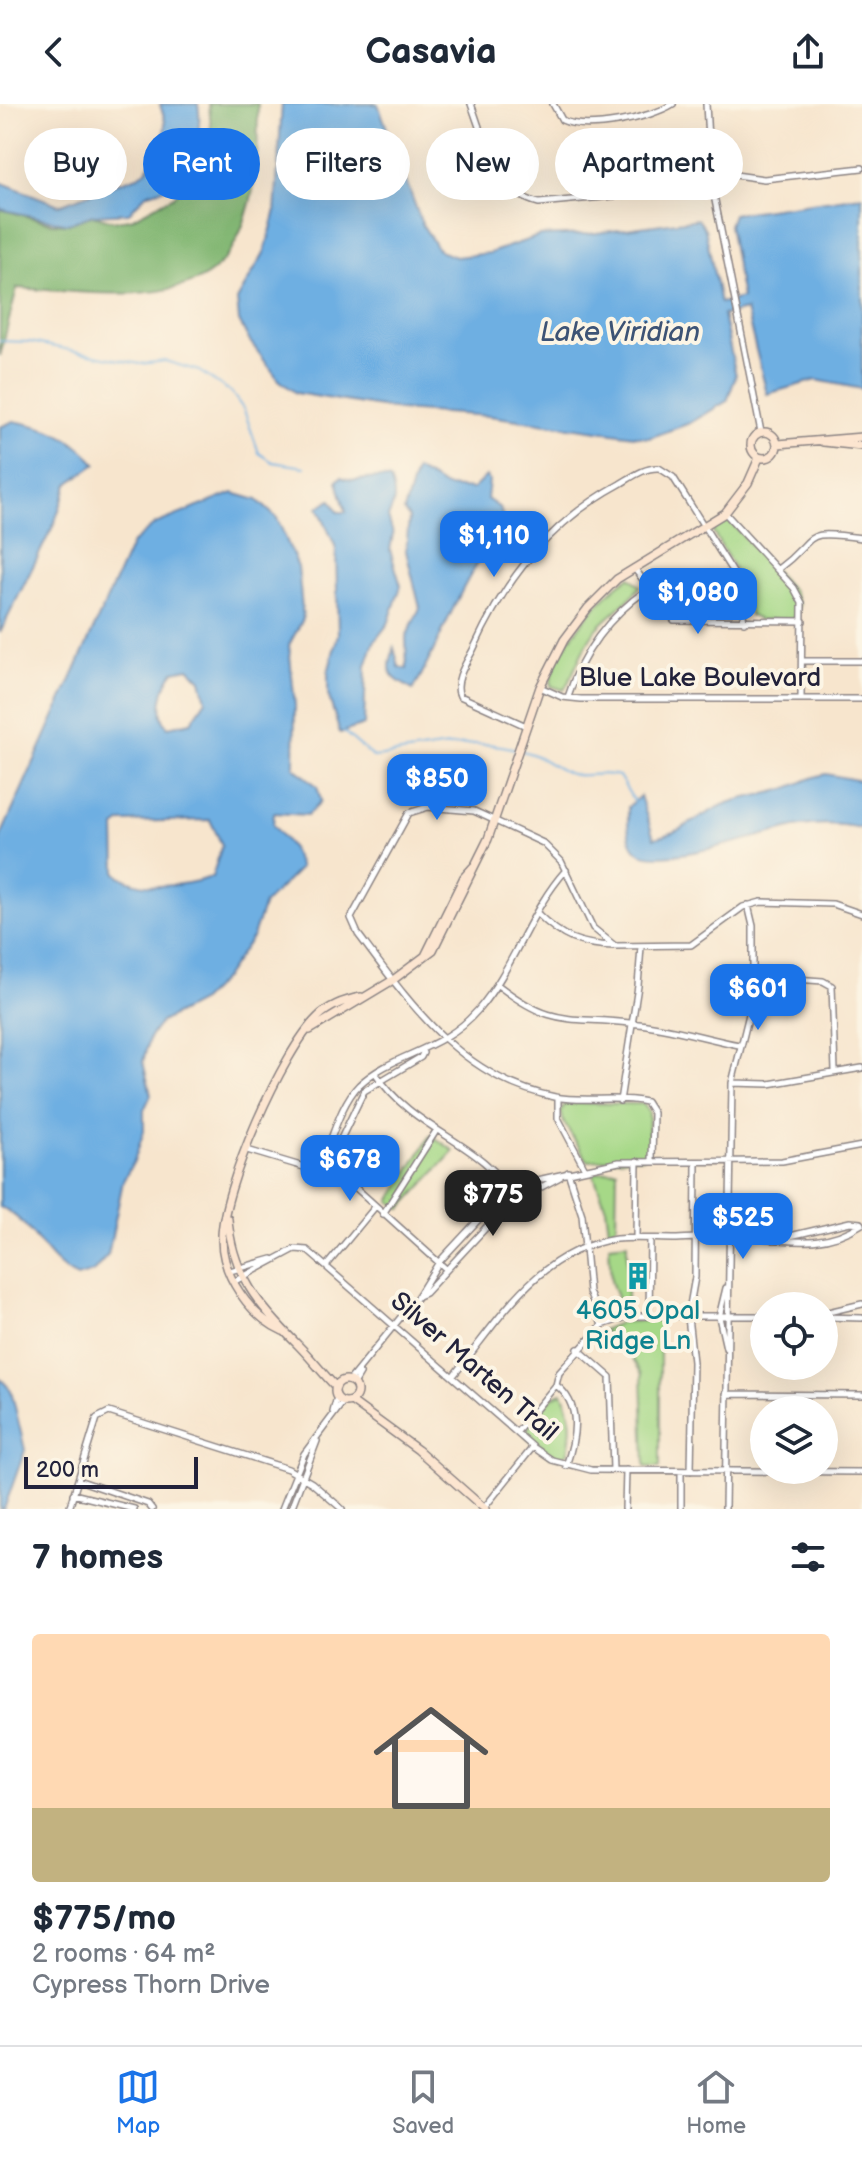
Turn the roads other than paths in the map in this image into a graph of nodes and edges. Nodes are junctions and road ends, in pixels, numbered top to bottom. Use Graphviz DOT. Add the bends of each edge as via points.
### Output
graph roads {
  1 [pos="471,104"];
  2 [pos="555,104"];
  3 [pos="673,104"];
  4 [pos="706,104"];
  5 [pos="707,128"];
  6 [pos="862,168"];
  7 [pos="743,177"];
  8 [pos="577,200"];
  9 [pos="715,200"];
  10 [pos="761,432"];
  11 [pos="862,437"];
  12 [pos="821,441"];
  13 [pos="778,444"];
  14 [pos="862,446"];
  15 [pos="759,458"];
  16 [pos="725,513"];
  17 [pos="705,527"];
  18 [pos="862,538"];
  19 [pos="633,567"];
  20 [pos="778,569"];
  21 [pos="648,589"];
  22 [pos="803,621"];
  23 [pos="744,622"];
  24 [pos="802,661"];
  25 [pos="862,661"];
  26 [pos="540,687"];
  27 [pos="568,697"];
  28 [pos="801,699"];
  29 [pos="862,699"];
  30 [pos="526,726"];
  31 [pos="496,820"];
  32 [pos="566,870"];
  33 [pos="748,905"];
  34 [pos="538,914"];
  35 [pos="862,914"];
  36 [pos="615,946"];
  37 [pos="641,947"];
  38 [pos="753,976"];
  39 [pos="393,980"];
  40 [pos="499,986"];
  41 [pos="631,1023"];
  42 [pos="445,1041"];
  43 [pos="739,1045"];
  44 [pos="862,1068"];
  45 [pos="835,1071"];
  46 [pos="378,1077"];
  47 [pos="732,1083"];
  48 [pos="558,1098"];
  49 [pos="620,1101"];
  50 [pos="436,1131"];
  51 [pos="862,1146"];
  52 [pos="247,1150"];
  53 [pos="637,1161"];
  54 [pos="652,1161"];
  55 [pos="696,1162"];
  56 [pos="730,1162"];
  57 [pos="584,1167"];
  58 [pos="568,1172"];
  59 [pos="324,1173"];
  60 [pos="511,1191"];
  61 [pos="516,1199"];
  62 [pos="375,1207"];
  63 [pos="383,1214"];
  64 [pos="862,1224"];
  65 [pos="636,1238"];
  66 [pos="695,1238"];
  67 [pos="650,1239"];
  68 [pos="729,1239"];
  69 [pos="770,1240"];
  70 [pos="587,1246"];
  71 [pos="439,1262"];
  72 [pos="327,1265"];
  73 [pos="446,1269"];
  74 [pos="236,1274"];
  75 [pos="728,1283"];
  76 [pos="418,1296"];
  77 [pos="862,1304"];
  78 [pos="838,1311"];
  79 [pos="649,1316"];
  80 [pos="750,1316"];
  81 [pos="838,1316"];
  82 [pos="688,1317"];
  83 [pos="719,1317"];
  84 [pos="730,1317"];
  85 [pos="862,1318"];
  86 [pos="602,1325"];
  87 [pos="394,1326"];
  88 [pos="578,1349"];
  89 [pos="727,1356"];
  90 [pos="453,1376"];
  91 [pos="352,1383"];
  92 [pos="338,1385"];
  93 [pos="556,1385"];
  94 [pos="726,1394"];
  95 [pos="862,1395"];
  96 [pos="347,1399"];
  97 [pos="517,1432"];
  98 [pos="317,1440"];
  99 [pos="533,1447"];
  100 [pos="566,1466"];
  101 [pos="613,1470"];
  102 [pos="626,1470"];
  103 [pos="681,1471"];
  104 [pos="691,1471"];
  105 [pos="725,1472"];
  106 [pos="862,1472"];
  107 [pos="296,1473"];
  108 [pos="303,1477"];
  109 [pos="78,1480"];
  110 [pos="73,1494"];
  111 [pos="69,1509"];
  112 [pos="134,1509"];
  113 [pos="152,1509"];
  114 [pos="282,1509"];
  115 [pos="291,1509"];
  116 [pos="342,1509"];
  117 [pos="484,1509"];
  118 [pos="625,1509"];
  119 [pos="681,1509"];
  120 [pos="725,1509"];
  1 -- 8 [label="street" via="499,173 522,197 547,203"];
  2 -- 3 [label="street" via="562,120 578,124 642,117"];
  4 -- 5 [label="street"];
  6 -- 7 [label="street" via="773,179"];
  9 -- 10 [label="street"];
  10 -- 13 [label="street" via="772,434"];
  10 -- 15 [label="street" via="751,446"];
  11 -- 12 [label="street"];
  12 -- 13 [label="street"];
  12 -- 14 [label="street"];
  13 -- 15 [label="street" via="772,456"];
  15 -- 16 [label="street" via="744,490"];
  16 -- 17 [label="street"];
  16 -- 20 [label="street"];
  17 -- 19 [label="street"];
  17 -- 23 [label="street" via="739,582"];
  17 -- 30 [label="street" via="673,477 651,468 570,517 518,570 487,619 458,692"];
  18 -- 20 [label="street" via="810,537"];
  19 -- 21 [label="street"];
  19 -- 26 [label="street" via="580,618"];
  20 -- 22 [label="street" via="800,597"];
  21 -- 23 [label="street" via="674,620"];
  21 -- 27 [label="street" via="597,637"];
  22 -- 23 [label="street"];
  22 -- 24 [label="street"];
  24 -- 25 [label="street"];
  24 -- 28 [label="street"];
  26 -- 27 [label="street, Blue Lake Boulevard"];
  26 -- 30 [label="street"];
  27 -- 28 [label="street, Blue Lake Boulevard"];
  28 -- 29 [label="street, Blue Lake Boulevard"];
  30 -- 31 [label="street"];
  31 -- 32 [label="street" via="548,847"];
  31 -- 39 [label="street" via="425,956"];
  31 -- 39 [label="street" via="456,808 412,810 390,843 351,918"];
  32 -- 34 [label="street"];
  32 -- 36 [label="street" via="593,928"];
  33 -- 35 [label="street" via="833,904"];
  33 -- 37 [label="street" via="691,945"];
  33 -- 38 [label="street"];
  34 -- 36 [label="street" via="568,939"];
  34 -- 40 [label="street"];
  36 -- 37 [label="street"];
  37 -- 41 [label="street"];
  38 -- 43 [label="street" via="753,998"];
  38 -- 45 [label="street" via="832,986"];
  39 -- 42 [label="street"];
  39 -- 52 [label="street" via="329,1008 313,1021 286,1061"];
  40 -- 41 [label="street" via="556,1018"];
  40 -- 42 [label="street"];
  41 -- 43 [label="street"];
  41 -- 49 [label="street"];
  42 -- 46 [label="street"];
  42 -- 48 [label="street" via="493,1075"];
  43 -- 47 [label="street"];
  44 -- 45 [label="street"];
  45 -- 47 [label="street" via="769,1084"];
  46 -- 50 [label="street" via="404,1107"];
  46 -- 59 [label="street" via="360,1085 350,1098 322,1162"];
  47 -- 56 [label="street"];
  48 -- 49 [label="street"];
  48 -- 57 [label="street" via="558,1118"];
  49 -- 54 [label="street" via="650,1106"];
  50 -- 60 [label="street" via="492,1166"];
  50 -- 63 [label="street"];
  51 -- 56 [label="street" via="782,1161"];
  52 -- 59 [label="street"];
  52 -- 74 [label="street" via="227,1209"];
  53 -- 54 [label="street"];
  53 -- 57 [label="street"];
  53 -- 65 [label="street"];
  54 -- 55 [label="street"];
  55 -- 56 [label="street"];
  55 -- 66 [label="street"];
  56 -- 68 [label="street"];
  57 -- 58 [label="street"];
  58 -- 60 [label="street"];
  58 -- 61 [label="street"];
  58 -- 70 [label="street"];
  59 -- 62 [label="street" via="356,1188"];
  60 -- 61 [label="street"];
  60 -- 71 [label="street"];
  61 -- 73 [label="street" via="488,1221"];
  62 -- 63 [label="street"];
  62 -- 72 [label="street"];
  63 -- 71 [label="street"];
  64 -- 69 [label="street" via="850,1222"];
  64 -- 69 [label="street" via="830,1239"];
  65 -- 67 [label="street"];
  65 -- 70 [label="street"];
  66 -- 67 [label="street"];
  66 -- 68 [label="street"];
  66 -- 82 [label="street"];
  67 -- 79 [label="street"];
  68 -- 69 [label="street"];
  68 -- 75 [label="street"];
  70 -- 86 [label="street" via="589,1292"];
  70 -- 90 [label="street" via="531,1281"];
  71 -- 73 [label="street"];
  71 -- 76 [label="street"];
  72 -- 74 [label="street, Silver Marten Trail" via="301,1248"];
  72 -- 87 [label="street, Silver Marten Trail"];
  73 -- 76 [label="street"];
  74 -- 92 [label="street"];
  75 -- 83 [label="street"];
  75 -- 84 [label="street"];
  76 -- 87 [label="street"];
  77 -- 78 [label="street"];
  79 -- 82 [label="street"];
  79 -- 86 [label="street" via="620,1317"];
  80 -- 84 [label="street"];
  81 -- 85 [label="street"];
  82 -- 83 [label="street"];
  82 -- 104 [label="street" via="693,1362"];
  83 -- 84 [label="street"];
  83 -- 89 [label="street"];
  84 -- 89 [label="street"];
  86 -- 88 [label="street"];
  87 -- 90 [label="street, Silver Marten Trail"];
  87 -- 91 [label="street"];
  88 -- 93 [label="street"];
  88 -- 101 [label="street" via="610,1377"];
  89 -- 94 [label="street"];
  90 -- 97 [label="street, Silver Marten Trail"];
  91 -- 92 [label="street"];
  91 -- 96 [label="street"];
  92 -- 96 [label="street"];
  93 -- 97 [label="street"];
  93 -- 100 [label="street" via="573,1402 574,1435"];
  94 -- 95 [label="street"];
  94 -- 105 [label="street"];
  96 -- 98 [label="street"];
  96 -- 117 [label="street"];
  97 -- 99 [label="street, Silver Marten Trail"];
  98 -- 107 [label="street"];
  98 -- 108 [label="street"];
  99 -- 100 [label="street, Silver Marten Trail"];
  99 -- 117 [label="street"];
  100 -- 101 [label="street, Silver Marten Trail"];
  101 -- 102 [label="street, Silver Marten Trail"];
  102 -- 103 [label="street, Silver Marten Trail"];
  102 -- 118 [label="street"];
  103 -- 104 [label="street, Silver Marten Trail"];
  103 -- 119 [label="street"];
  104 -- 105 [label="street, Silver Marten Trail"];
  105 -- 106 [label="street, Silver Marten Trail"];
  105 -- 120 [label="street"];
  107 -- 108 [label="street"];
  107 -- 109 [label="street" via="108,1412 97,1418"];
  107 -- 114 [label="street"];
  108 -- 115 [label="street"];
  108 -- 116 [label="street"];
  109 -- 110 [label="street"];
  109 -- 113 [label="street"];
  110 -- 111 [label="street"];
  110 -- 112 [label="street"];
}
